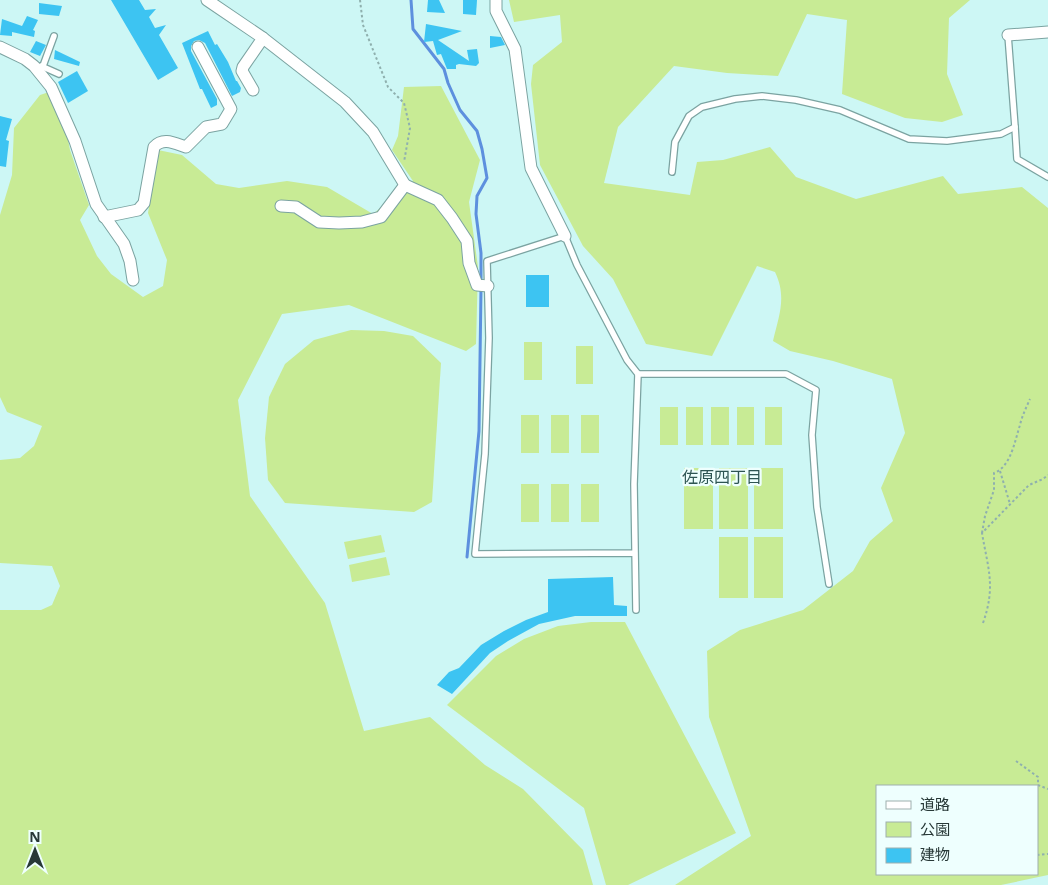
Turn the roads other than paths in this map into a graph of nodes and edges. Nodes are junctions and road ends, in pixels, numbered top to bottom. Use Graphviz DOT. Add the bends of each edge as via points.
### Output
graph roads {
  1 [pos="207,0"];
  2 [pos="496,0"];
  3 [pos="1048,32"];
  4 [pos="1008,35"];
  5 [pos="54,36"];
  6 [pos="263,38"];
  7 [pos="0,47"];
  8 [pos="198,47"];
  9 [pos="39,66"];
  10 [pos="59,74"];
  11 [pos="253,90"];
  12 [pos="1015,127"];
  13 [pos="672,172"];
  14 [pos="1048,177"];
  15 [pos="402,181"];
  16 [pos="281,206"];
  17 [pos="104,217"];
  18 [pos="565,236"];
  19 [pos="133,280"];
  20 [pos="488,286"];
  21 [pos="638,374"];
  22 [pos="635,553"];
  23 [pos="829,584"];
  24 [pos="636,610"];
  1 -- 6 [label="street"];
  2 -- 18 [label="street" via="496,11 515,49 531,168"];
  3 -- 4 [label="street"];
  4 -- 12 [label="lane"];
  5 -- 9 [label="lane"];
  6 -- 11 [label="street" via="242,72"];
  6 -- 15 [label="street" via="345,102 373,132"];
  7 -- 9 [label="street"];
  8 -- 17 [label="street" via="231,109 222,124 206,127 186,147 165,140 159,142 154,147 144,203 138,210"];
  9 -- 10 [label="lane"];
  9 -- 17 [label="street" via="75,141 96,204"];
  12 -- 13 [label="lane" via="1001,134 947,141 909,139 840,110 762,96 735,99 702,107 689,116 675,142"];
  12 -- 14 [label="lane" via="1017,159"];
  15 -- 16 [label="street" via="381,217 362,222 318,222 296,207"];
  15 -- 20 [label="street" via="438,200 467,241 477,285"];
  17 -- 19 [label="street" via="124,244"];
  18 -- 20 [label="lane" via="487,261"];
  18 -- 21 [label="lane" via="576,265 627,360"];
  20 -- 22 [label="lane" via="485,454 475,554"];
  21 -- 22 [label="lane"];
  21 -- 23 [label="lane" via="786,374 816,390 812,435 817,506"];
  22 -- 24 [label="lane"];
}
